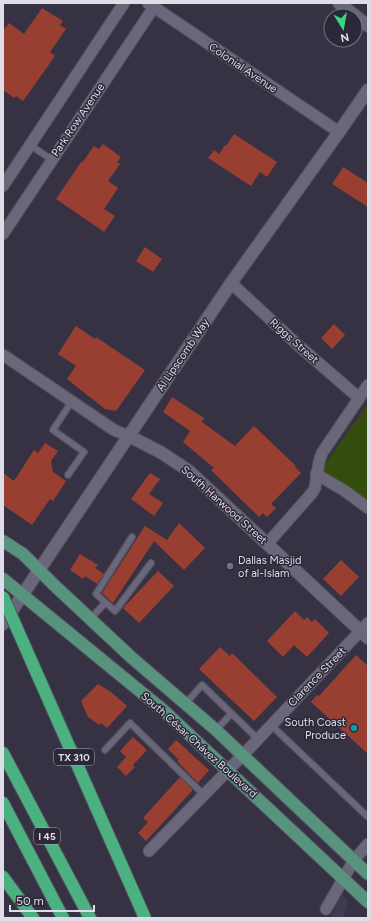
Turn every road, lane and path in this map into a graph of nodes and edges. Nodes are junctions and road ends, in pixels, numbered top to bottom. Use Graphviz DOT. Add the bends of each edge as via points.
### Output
graph roads {
  1 [pos="124,3"];
  2 [pos="339,3"];
  3 [pos="151,5"];
  4 [pos="368,26"];
  5 [pos="368,90"];
  6 [pos="339,132"];
  7 [pos="30,145"];
  8 [pos="52,160"];
  9 [pos="3,186"];
  10 [pos="3,234"];
  11 [pos="231,283"];
  12 [pos="3,355"];
  13 [pos="368,385"];
  14 [pos="359,398"];
  15 [pos="72,401"];
  16 [pos="129,436"];
  17 [pos="316,474"];
  18 [pos="68,475"];
  19 [pos="368,508"];
  20 [pos="132,537"];
  21 [pos="3,541"];
  22 [pos="267,544"];
  23 [pos="151,563"];
  24 [pos="39,569"];
  25 [pos="3,579"];
  26 [pos="23,595"];
  27 [pos="3,597"];
  28 [pos="105,603"];
  29 [pos="90,619"];
  30 [pos="3,624"];
  31 [pos="366,631"];
  32 [pos="186,703"];
  33 [pos="231,714"];
  34 [pos="271,725"];
  35 [pos="216,730"];
  36 [pos="258,740"];
  37 [pos="105,750"];
  38 [pos="3,754"];
  39 [pos="243,755"];
  40 [pos="228,770"];
  41 [pos="204,795"];
  42 [pos="3,803"];
  43 [pos="368,817"];
  44 [pos="368,844"];
  45 [pos="149,851"];
  46 [pos="354,860"];
  47 [pos="368,874"];
  48 [pos="3,877"];
  49 [pos="343,878"];
  50 [pos="368,902"];
  51 [pos="326,909"];
  52 [pos="33,918"];
  53 [pos="63,918"];
  54 [pos="90,918"];
  55 [pos="145,918"];
  1 -- 7 [label="street"];
  2 -- 4 [label="street"];
  3 -- 6 [label="street, Colonial Avenue"];
  3 -- 8 [label="street, Park Row Avenue"];
  5 -- 6 [label="street, Al Lipscomb Way"];
  6 -- 11 [label="street, Al Lipscomb Way"];
  7 -- 8 [label="lane"];
  7 -- 9 [label="street"];
  8 -- 10 [label="street, Park Row Avenue"];
  11 -- 14 [label="street, Riggs Street"];
  11 -- 16 [label="street, Al Lipscomb Way"];
  12 -- 15 [label="street, South Harwood Street"];
  13 -- 14 [label="street"];
  14 -- 17 [label="street" via="322,453"];
  15 -- 16 [label="street, South Harwood Street" via="114,430"];
  15 -- 18 [label="lane" via="53,430 84,452"];
  16 -- 22 [label="street, South Harwood Street" via="189,471"];
  16 -- 24 [label="street, Al Lipscomb Way"];
  17 -- 19 [label="street"];
  17 -- 22 [label="street" via="312,493"];
  20 -- 28 [label="lane" via="96,594"];
  21 -- 24 [label="main road, South César Chávez Boulevard" via="23,554"];
  22 -- 31 [label="street, South Harwood Street"];
  23 -- 28 [label="lane" via="115,611"];
  24 -- 26 [label="street, Al Lipscomb Way"];
  24 -- 29 [label="main road, South César Chávez Boulevard"];
  25 -- 26 [label="main road, South César Chávez Boulevard"];
  26 -- 30 [label="street, Al Lipscomb Way"];
  26 -- 40 [label="main road, South César Chávez Boulevard" via="163,710"];
  27 -- 55 [label="highway, TX 310, bridge"];
  28 -- 29 [label="lane"];
  29 -- 32 [label="main road, South César Chávez Boulevard"];
  31 -- 34 [label="street, Clarence Street"];
  32 -- 33 [label="lane" via="202,686"];
  32 -- 35 [label="main road, South César Chávez Boulevard"];
  33 -- 35 [label="lane"];
  33 -- 36 [label="lane"];
  34 -- 36 [label="street, Clarence Street"];
  34 -- 43 [label="lane"];
  35 -- 39 [label="main road, South César Chávez Boulevard"];
  36 -- 39 [label="street, Clarence Street"];
  37 -- 41 [label="lane" via="130,723"];
  38 -- 54 [label="highway, I 45"];
  39 -- 40 [label="street, Clarence Street"];
  39 -- 46 [label="main road, South César Chávez Boulevard"];
  40 -- 41 [label="street, Clarence Street"];
  40 -- 49 [label="main road, South César Chávez Boulevard"];
  41 -- 45 [label="street, Clarence Street"];
  42 -- 53 [label="highway, I 45"];
  44 -- 46 [label="street"];
  46 -- 47 [label="main road, South César Chávez Boulevard"];
  46 -- 49 [label="street"];
  48 -- 52 [label="highway"];
  49 -- 50 [label="main road, South César Chávez Boulevard"];
  49 -- 51 [label="street"];
}
